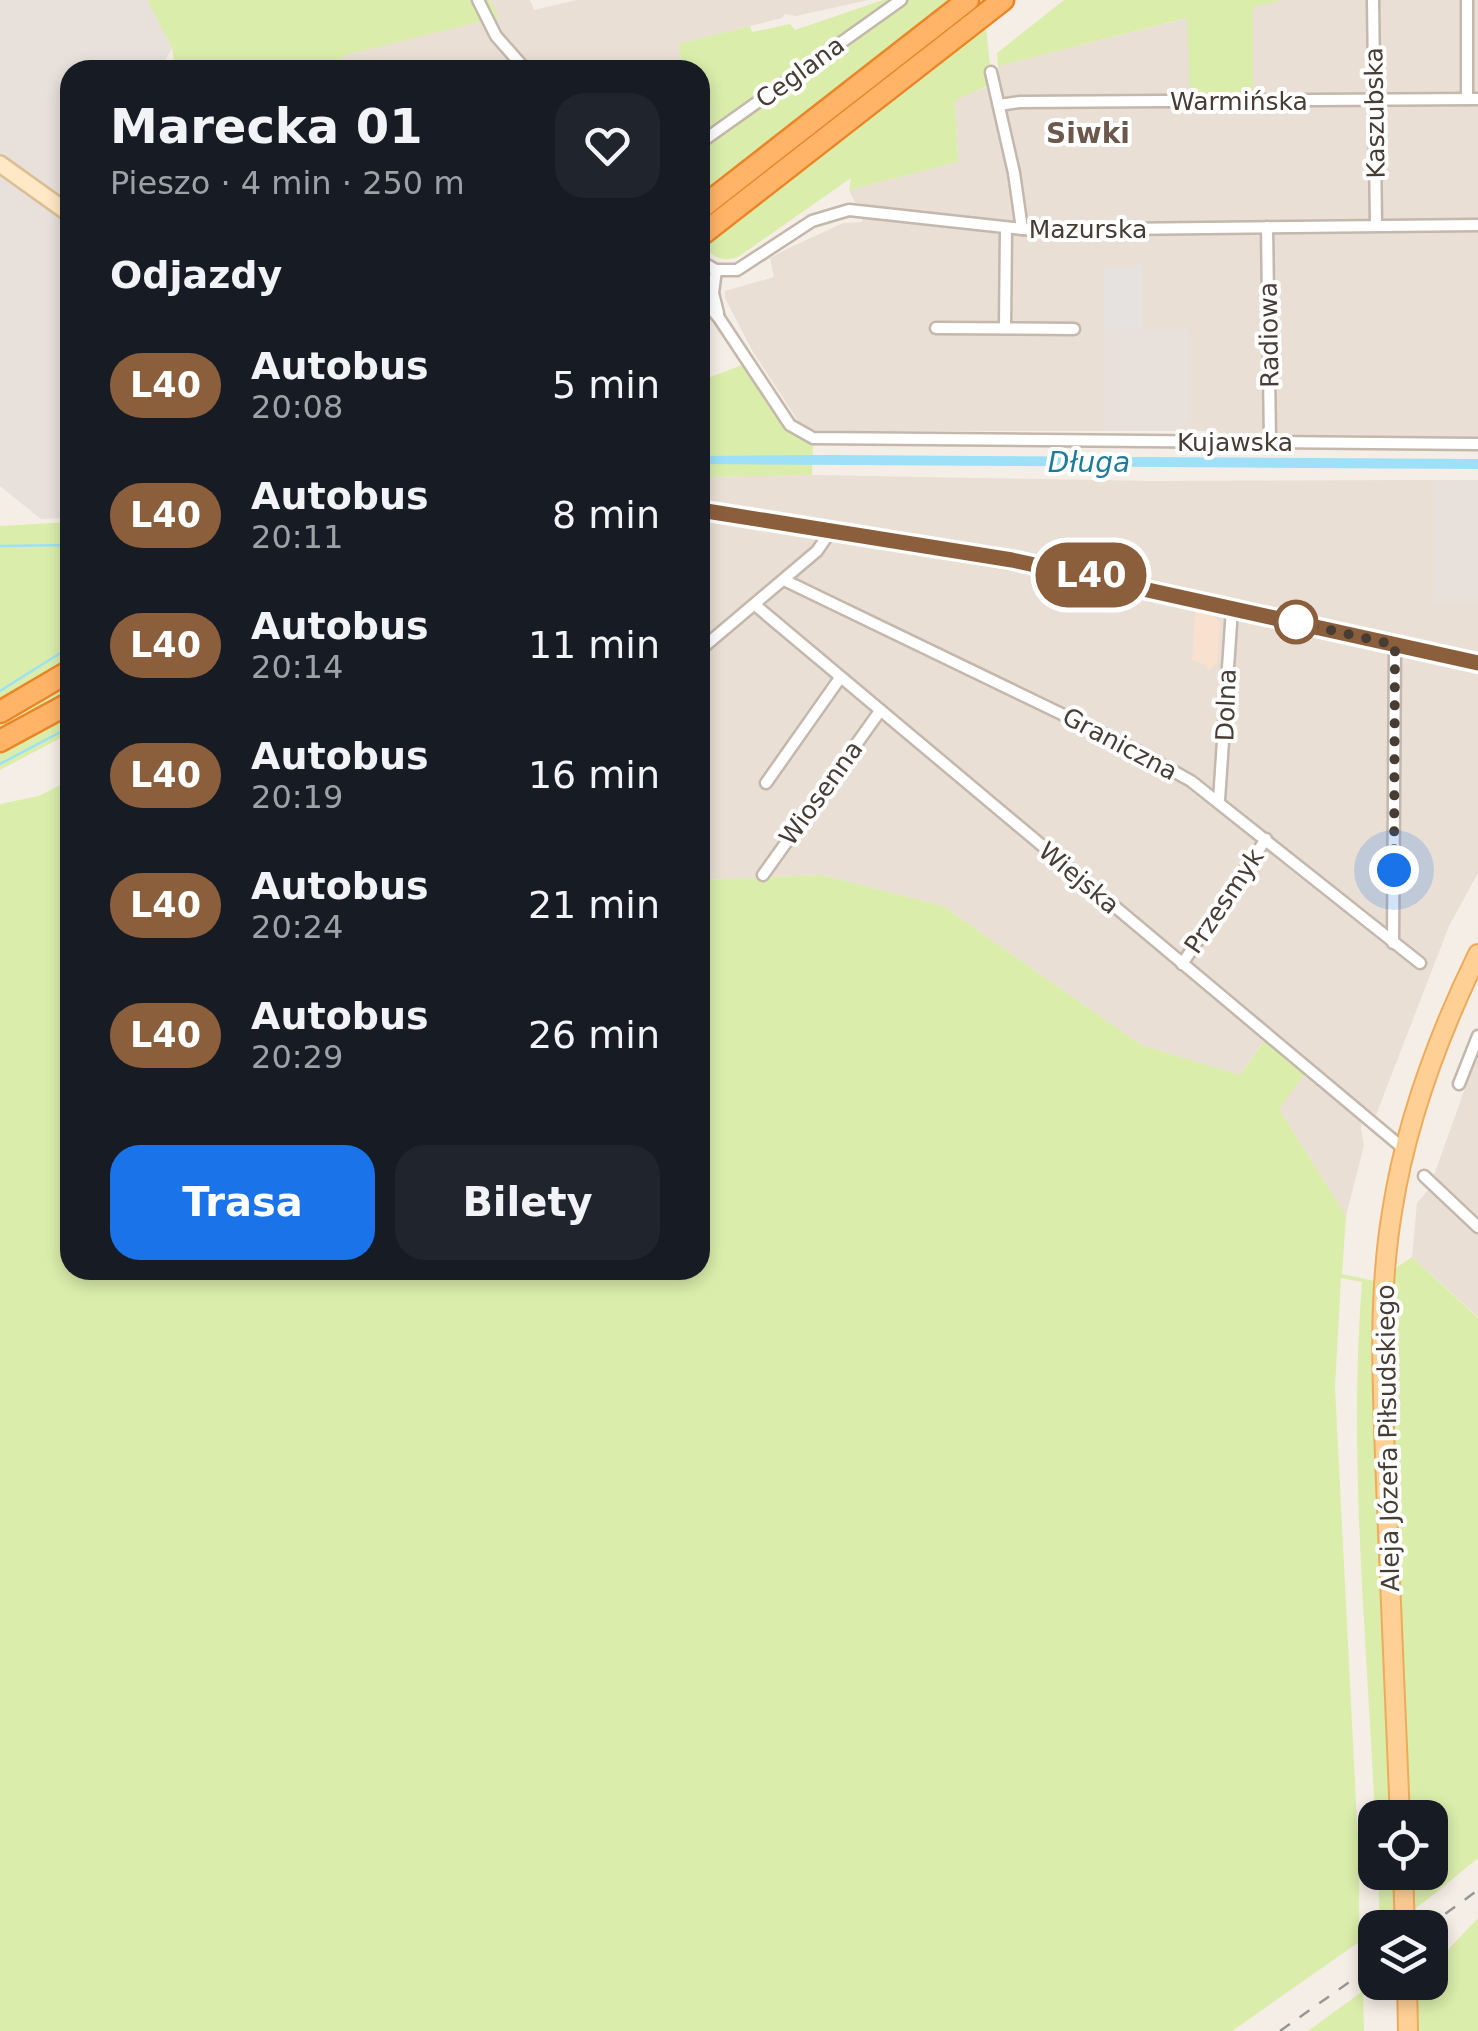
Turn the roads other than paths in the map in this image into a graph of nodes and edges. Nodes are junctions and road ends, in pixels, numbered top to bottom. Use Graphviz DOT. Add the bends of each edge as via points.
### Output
graph roads {
  1 [pos="478,0"];
  2 [pos="901,0"];
  3 [pos="968,0"];
  4 [pos="1003,0"];
  5 [pos="1373,0"];
  6 [pos="1467,0"];
  7 [pos="517,60"];
  8 [pos="990,72"];
  9 [pos="1473,99"];
  10 [pos="1375,101"];
  11 [pos="1000,105"];
  12 [pos="710,136"];
  13 [pos="0,164"];
  14 [pos="710,200"];
  15 [pos="60,207"];
  16 [pos="1478,225"];
  17 [pos="1376,226"];
  18 [pos="710,228"];
  19 [pos="1267,228"];
  20 [pos="1006,229"];
  21 [pos="1022,229"];
  22 [pos="710,266"];
  23 [pos="710,278"];
  24 [pos="936,328"];
  25 [pos="1005,328"];
  26 [pos="1074,329"];
  27 [pos="1270,442"];
  28 [pos="1478,444"];
  29 [pos="710,512"];
  30 [pos="830,532"];
  31 [pos="784,580"];
  32 [pos="755,605"];
  33 [pos="1232,609"];
  34 [pos="710,642"];
  35 [pos="1395,645"];
  36 [pos="1478,663"];
  37 [pos="60,677"];
  38 [pos="840,678"];
  39 [pos="60,709"];
  40 [pos="0,712"];
  41 [pos="880,712"];
  42 [pos="0,742"];
  43 [pos="766,783"];
  44 [pos="1218,800"];
  45 [pos="1266,839"];
  46 [pos="762,875"];
  47 [pos="1393,942"];
  48 [pos="1477,960"];
  49 [pos="1182,964"];
  50 [pos="1420,964"];
  51 [pos="1478,1036"];
  52 [pos="1458,1084"];
  53 [pos="1404,1149"];
  54 [pos="1424,1176"];
  55 [pos="1478,1226"];
  56 [pos="1399,1800"];
  57 [pos="1407,2000"];
  58 [pos="1408,2031"];
  1 -- 7 [label="street"];
  2 -- 12 [label="street, Ceglana"];
  3 -- 14 [label="highway"];
  4 -- 18 [label="highway"];
  5 -- 10 [label="street, Kaszubska"];
  6 -- 9 [label="street"];
  8 -- 11 [label="street"];
  9 -- 10 [label="street, Warmińska"];
  10 -- 11 [label="street, Warmińska"];
  10 -- 17 [label="street, Kaszubska"];
  11 -- 21 [label="street"];
  13 -- 15 [label="street"];
  16 -- 17 [label="street, Mazurska"];
  17 -- 19 [label="street, Mazurska"];
  19 -- 21 [label="street, Mazurska"];
  19 -- 27 [label="street, Radiowa"];
  20 -- 21 [label="street, Mazurska"];
  20 -- 22 [label="street, Mazurska" via="849,210 812,221 744,267"];
  20 -- 25 [label="street"];
  23 -- 27 [label="street, Kujawska" via="719,318 790,425 813,438"];
  24 -- 25 [label="street"];
  25 -- 26 [label="street"];
  27 -- 28 [label="street, Kujawska"];
  29 -- 30 [label="street"];
  30 -- 31 [label="street"];
  30 -- 33 [label="street" via="1012,560"];
  31 -- 32 [label="street"];
  31 -- 44 [label="street, Graniczna" via="1130,747"];
  32 -- 34 [label="street"];
  32 -- 38 [label="street, Wiejska"];
  33 -- 35 [label="street"];
  33 -- 44 [label="street, Dolna"];
  35 -- 36 [label="street"];
  35 -- 47 [label="street"];
  37 -- 40 [label="highway"];
  38 -- 41 [label="street, Wiejska"];
  38 -- 43 [label="street"];
  39 -- 42 [label="highway"];
  41 -- 46 [label="street, Wiosenna"];
  41 -- 49 [label="street, Wiejska"];
  44 -- 45 [label="street, Graniczna"];
  45 -- 47 [label="street, Graniczna"];
  45 -- 49 [label="street, Przesmyk"];
  47 -- 50 [label="street, Graniczna"];
  48 -- 53 [label="main road, Aleja Józefa Piłsudskiego" via="1429,1067"];
  49 -- 53 [label="street, Wiejska"];
  51 -- 52 [label="street"];
  53 -- 56 [label="main road, Aleja Józefa Piłsudskiego" via="1382,1322"];
  54 -- 55 [label="street"];
  57 -- 58 [label="main road"];
}
